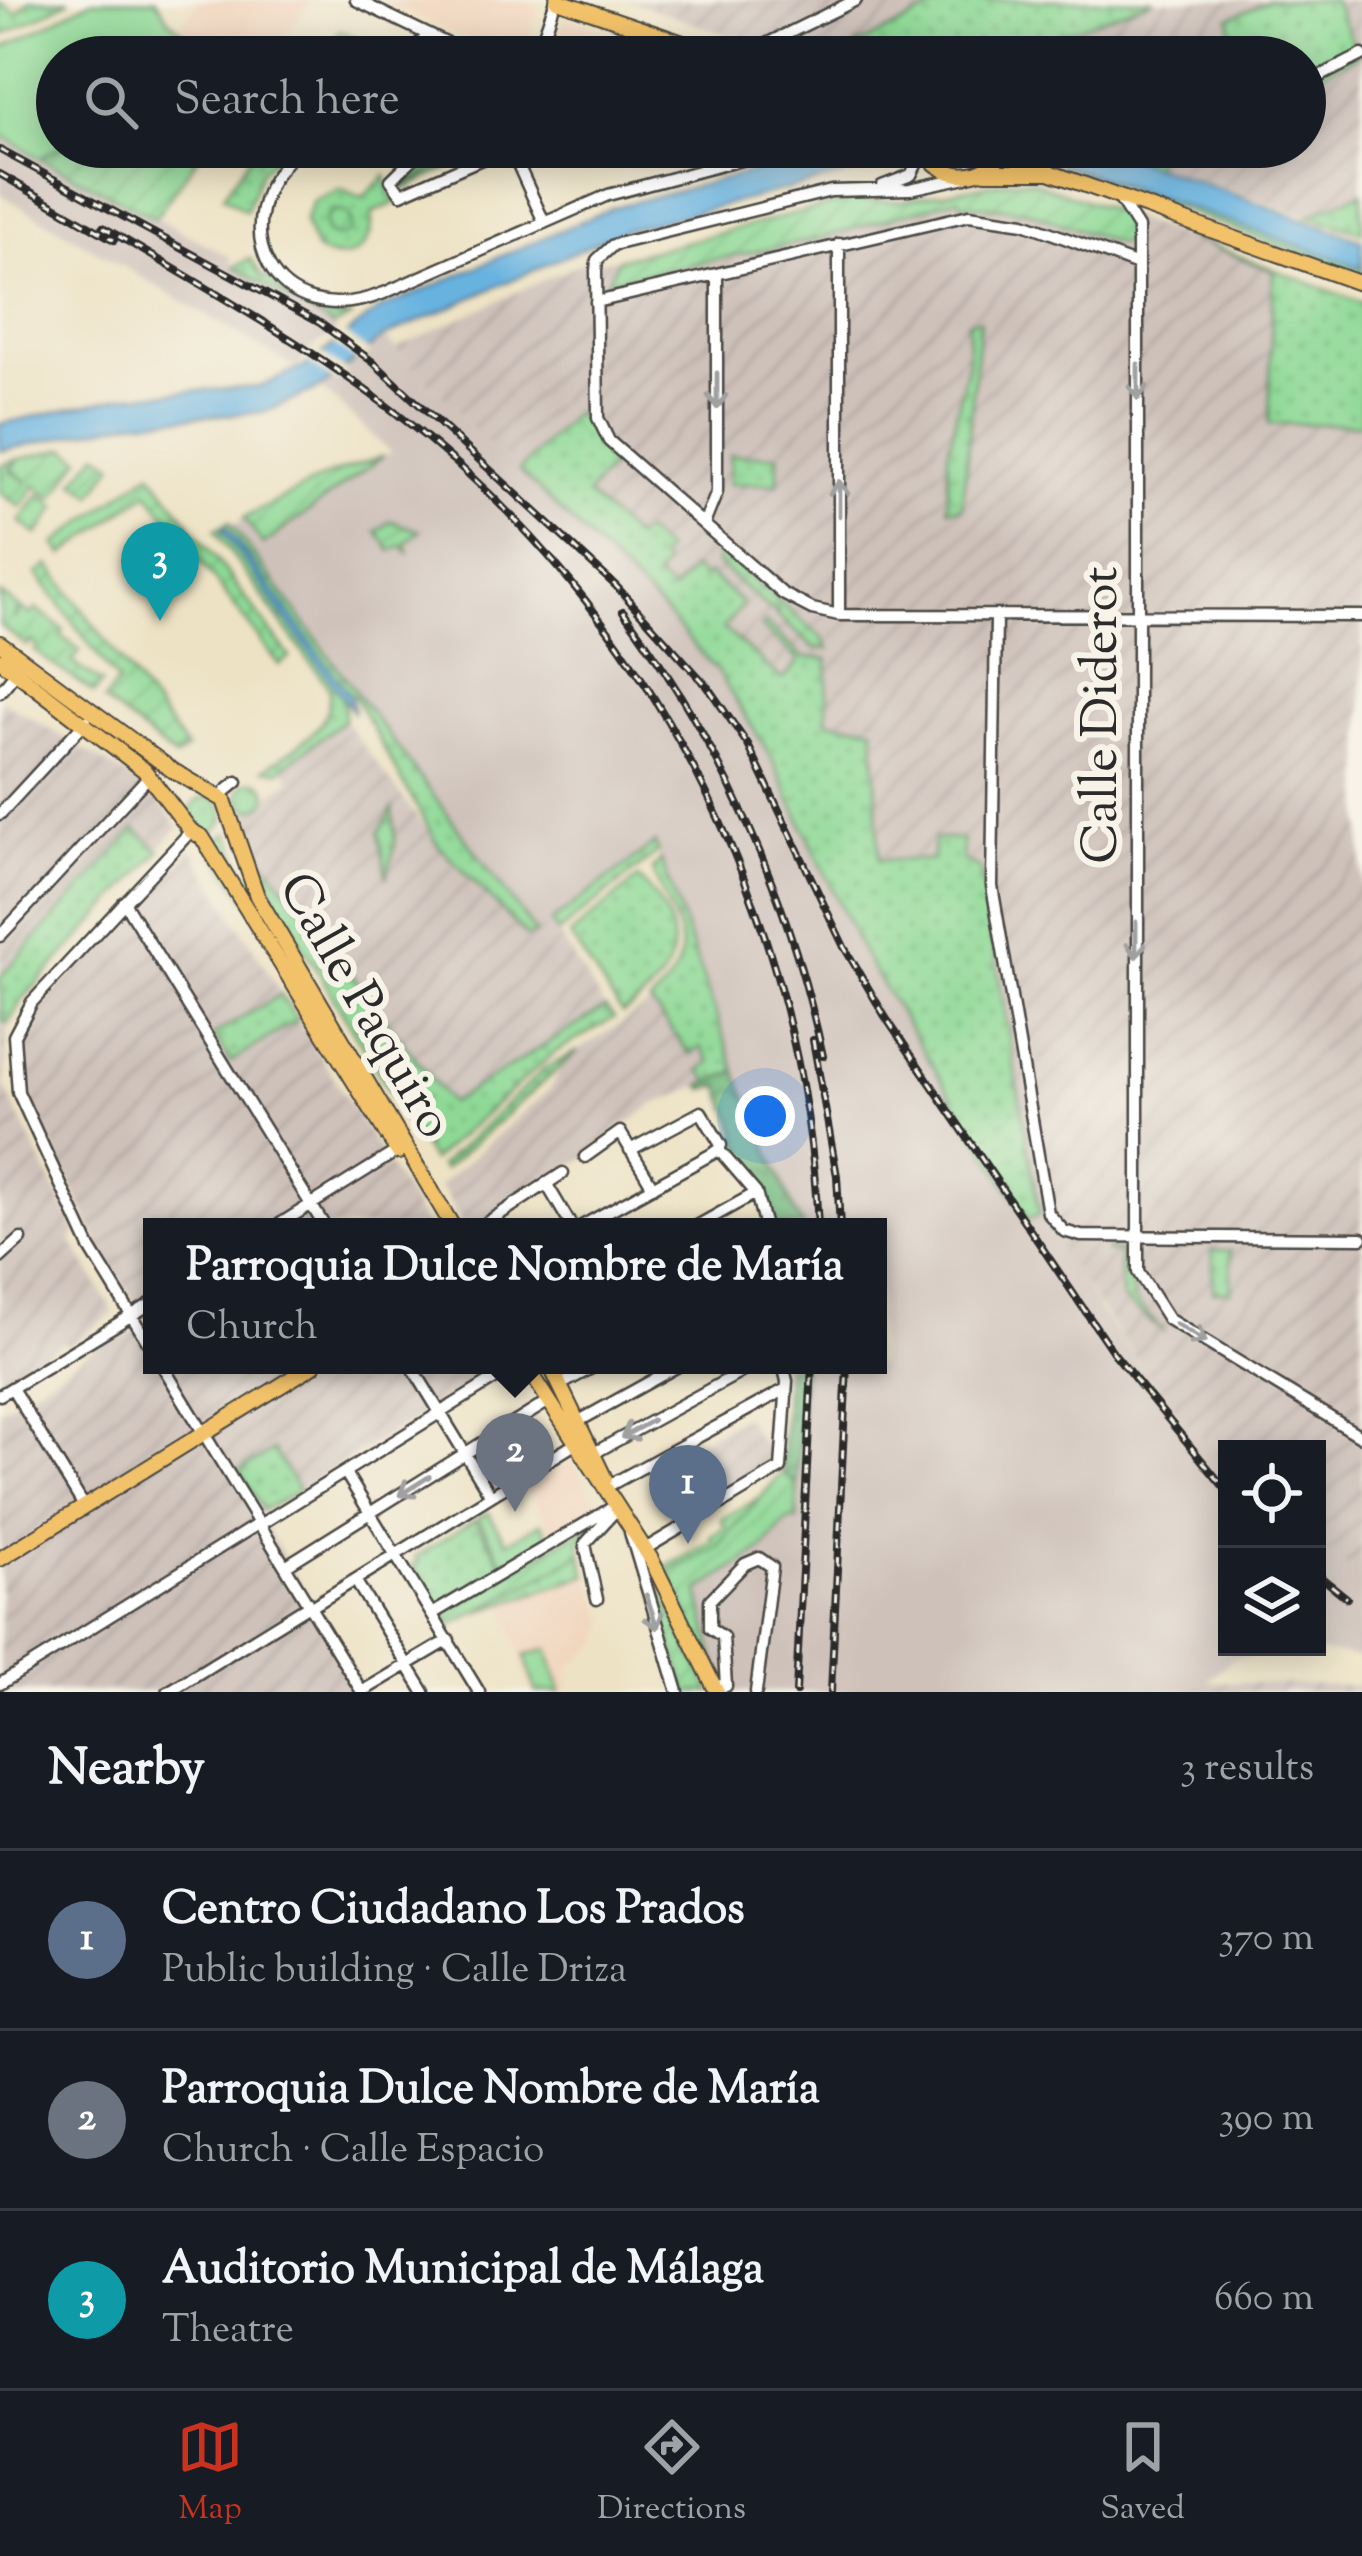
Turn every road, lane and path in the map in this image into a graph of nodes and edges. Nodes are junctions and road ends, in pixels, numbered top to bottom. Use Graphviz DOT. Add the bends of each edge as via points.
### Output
graph roads {
  1 [pos="356,0"];
  2 [pos="556,0"];
  3 [pos="586,0"];
  4 [pos="856,0"];
  5 [pos="428,36"];
  6 [pos="543,36"];
  7 [pos="662,36"];
  8 [pos="691,36"];
  9 [pos="782,36"];
  10 [pos="1362,55"];
  11 [pos="1326,73"];
  12 [pos="280,168"];
  13 [pos="403,168"];
  14 [pos="461,168"];
  15 [pos="519,168"];
  16 [pos="704,168"];
  17 [pos="916,168"];
  18 [pos="944,168"];
  19 [pos="984,168"];
  20 [pos="1043,168"];
  21 [pos="1049,172"];
  22 [pos="977,173"];
  23 [pos="873,188"];
  24 [pos="1119,198"];
  25 [pos="544,222"];
  26 [pos="839,244"];
  27 [pos="1138,265"];
  28 [pos="717,274"];
  29 [pos="1362,284"];
  30 [pos="596,302"];
  31 [pos="704,524"];
  32 [pos="839,615"];
  33 [pos="1137,615"];
  34 [pos="1362,616"];
  35 [pos="996,618"];
  36 [pos="0,643"];
  37 [pos="0,660"];
  38 [pos="16,671"];
  39 [pos="0,692"];
  40 [pos="86,721"];
  41 [pos="149,776"];
  42 [pos="237,782"];
  43 [pos="214,794"];
  44 [pos="0,814"];
  45 [pos="230,815"];
  46 [pos="192,829"];
  47 [pos="124,902"];
  48 [pos="0,936"];
  49 [pos="0,1026"];
  50 [pos="14,1036"];
  51 [pos="6,1077"];
  52 [pos="631,1150"];
  53 [pos="719,1150"];
  54 [pos="397,1151"];
  55 [pos="585,1157"];
  56 [pos="563,1173"];
  57 [pos="546,1183"];
  58 [pos="653,1187"];
  59 [pos="756,1193"];
  60 [pos="311,1205"];
  61 [pos="290,1218"];
  62 [pos="319,1218"];
  63 [pos="437,1218"];
  64 [pos="448,1218"];
  65 [pos="494,1218"];
  66 [pos="570,1218"];
  67 [pos="593,1218"];
  68 [pos="711,1218"];
  69 [pos="763,1218"];
  70 [pos="21,1238"];
  71 [pos="1362,1238"];
  72 [pos="1135,1239"];
  73 [pos="1,1254"];
  74 [pos="143,1308"];
  75 [pos="131,1315"];
  76 [pos="143,1334"];
  77 [pos="167,1374"];
  78 [pos="299,1374"];
  79 [pos="417,1374"];
  80 [pos="507,1374"];
  81 [pos="529,1374"];
  82 [pos="556,1374"];
  83 [pos="582,1374"];
  84 [pos="662,1374"];
  85 [pos="738,1374"];
  86 [pos="784,1374"];
  87 [pos="563,1386"];
  88 [pos="786,1389"];
  89 [pos="6,1392"];
  90 [pos="547,1398"];
  91 [pos="440,1413"];
  92 [pos="577,1416"];
  93 [pos="561,1421"];
  94 [pos="203,1433"];
  95 [pos="1361,1437"];
  96 [pos="575,1444"];
  97 [pos="465,1454"];
  98 [pos="594,1454"];
  99 [pos="345,1472"];
  100 [pos="608,1486"];
  101 [pos="491,1496"];
  102 [pos="84,1506"];
  103 [pos="617,1509"];
  104 [pos="370,1513"];
  105 [pos="261,1523"];
  106 [pos="630,1532"];
  107 [pos="645,1549"];
  108 [pos="395,1555"];
  109 [pos="0,1559"];
  110 [pos="290,1563"];
  111 [pos="355,1580"];
  112 [pos="597,1599"];
  113 [pos="312,1605"];
  114 [pos="432,1614"];
  115 [pos="449,1640"];
  116 [pos="407,1665"];
  117 [pos="0,1684"];
  118 [pos="719,1688"];
  119 [pos="362,1690"];
  120 [pos="756,1691"];
  121 [pos="168,1692"];
  122 [pos="424,1692"];
  123 [pos="479,1692"];
  124 [pos="678,1692"];
  1 -- 5 [label="street"];
  2 -- 6 [label="street"];
  2 -- 7 [label="main road"];
  3 -- 8 [label="main road"];
  4 -- 9 [label="street"];
  10 -- 11 [label="street"];
  12 -- 25 [label="street" via="259,215 259,239 278,279 314,300 365,300"];
  13 -- 14 [label="street" via="391,180 401,194"];
  15 -- 25 [label="street"];
  16 -- 25 [label="street"];
  17 -- 23 [label="street"];
  18 -- 22 [label="main road"];
  19 -- 22 [label="main road"];
  20 -- 21 [label="main road"];
  21 -- 22 [label="main road"];
  21 -- 24 [label="main road"];
  22 -- 23 [label="street" via="910,189"];
  23 -- 30 [label="street" via="613,245 597,260"];
  24 -- 27 [label="street, Calle Diderot" via="1138,228"];
  24 -- 29 [label="main road"];
  26 -- 27 [label="street" via="988,215"];
  26 -- 28 [label="street"];
  32 -- 26 [label="street, one-way"];
  27 -- 33 [label="street, Calle Diderot, one-way"];
  28 -- 30 [label="street"];
  28 -- 31 [label="street, one-way" via="716,492"];
  30 -- 31 [label="street" via="602,430"];
  31 -- 32 [label="street" via="783,594"];
  32 -- 35 [label="street"];
  33 -- 34 [label="street"];
  33 -- 35 [label="street"];
  33 -- 72 [label="street, Calle Diderot, one-way"];
  35 -- 72 [label="street" via="992,886 1048,1213 1064,1231"];
  36 -- 43 [label="main road"];
  37 -- 38 [label="main road, Calle Paquiro"];
  38 -- 39 [label="street"];
  38 -- 40 [label="main road, Calle Paquiro"];
  40 -- 41 [label="main road, Calle Paquiro"];
  40 -- 44 [label="street"];
  41 -- 46 [label="main road, Calle Paquiro"];
  41 -- 48 [label="street"];
  42 -- 43 [label="street"];
  43 -- 45 [label="main road, Calle Paquiro"];
  43 -- 46 [label="main road" via="189,800"];
  45 -- 46 [label="main road" via="218,835"];
  45 -- 64 [label="main road, Calle Paquiro" via="257,896"];
  46 -- 47 [label="street"];
  46 -- 54 [label="main road, Calle Paquiro"];
  47 -- 50 [label="street" via="32,1002"];
  47 -- 60 [label="street"];
  49 -- 50 [label="street"];
  50 -- 51 [label="street"];
  51 -- 75 [label="street"];
  52 -- 53 [label="street" via="701,1112"];
  52 -- 55 [label="street" via="620,1132"];
  52 -- 58 [label="street"];
  53 -- 58 [label="street"];
  53 -- 59 [label="street"];
  54 -- 60 [label="street"];
  54 -- 63 [label="main road, Calle Paquiro"];
  56 -- 57 [label="street"];
  57 -- 65 [label="street"];
  57 -- 66 [label="street"];
  58 -- 67 [label="street"];
  59 -- 68 [label="street"];
  59 -- 69 [label="street"];
  60 -- 61 [label="street"];
  60 -- 62 [label="street"];
  70 -- 73 [label="street"];
  71 -- 72 [label="street"];
  72 -- 95 [label="street, Calle Diderot, one-way" via="1144,1288 1168,1319"];
  74 -- 75 [label="street"];
  75 -- 76 [label="street"];
  75 -- 89 [label="street"];
  77 -- 94 [label="street"];
  78 -- 94 [label="main road"];
  79 -- 91 [label="street"];
  80 -- 91 [label="street"];
  81 -- 90 [label="main road"];
  82 -- 87 [label="main road"];
  83 -- 87 [label="street"];
  84 -- 92 [label="street"];
  85 -- 98 [label="street, one-way"];
  86 -- 88 [label="street"];
  87 -- 90 [label="main road" via="554,1382"];
  87 -- 92 [label="main road"];
  88 -- 100 [label="street"];
  88 -- 107 [label="street" via="781,1468"];
  89 -- 102 [label="street"];
  90 -- 93 [label="main road"];
  90 -- 97 [label="street"];
  91 -- 97 [label="street"];
  91 -- 99 [label="street"];
  92 -- 93 [label="main road"];
  92 -- 98 [label="main road"];
  93 -- 96 [label="main road"];
  94 -- 102 [label="main road"];
  94 -- 105 [label="street"];
  96 -- 101 [label="street"];
  96 -- 103 [label="main road"];
  97 -- 101 [label="street"];
  97 -- 104 [label="street, one-way"];
  98 -- 100 [label="main road"];
  99 -- 104 [label="street"];
  99 -- 105 [label="street"];
  100 -- 103 [label="main road"];
  101 -- 108 [label="street"];
  102 -- 109 [label="main road"];
  103 -- 106 [label="main road"];
  103 -- 112 [label="street" via="588,1539"];
  103 -- 114 [label="street"];
  104 -- 108 [label="street"];
  104 -- 110 [label="street"];
  105 -- 110 [label="street"];
  105 -- 113 [label="street"];
  105 -- 117 [label="street"];
  106 -- 107 [label="main road"];
  106 -- 124 [label="street, one-way"];
  107 -- 118 [label="main road"];
  108 -- 111 [label="street"];
  108 -- 114 [label="street"];
  110 -- 113 [label="street"];
  111 -- 113 [label="street"];
  111 -- 116 [label="street"];
  113 -- 119 [label="street"];
  113 -- 121 [label="street"];
  114 -- 115 [label="street"];
  115 -- 116 [label="street"];
  115 -- 123 [label="street"];
  116 -- 119 [label="street"];
  116 -- 122 [label="street"];
  118 -- 120 [label="street"];
  118 -- 120 [label="street" via="723,1637 710,1628 710,1600 752,1559 772,1567"];
}
